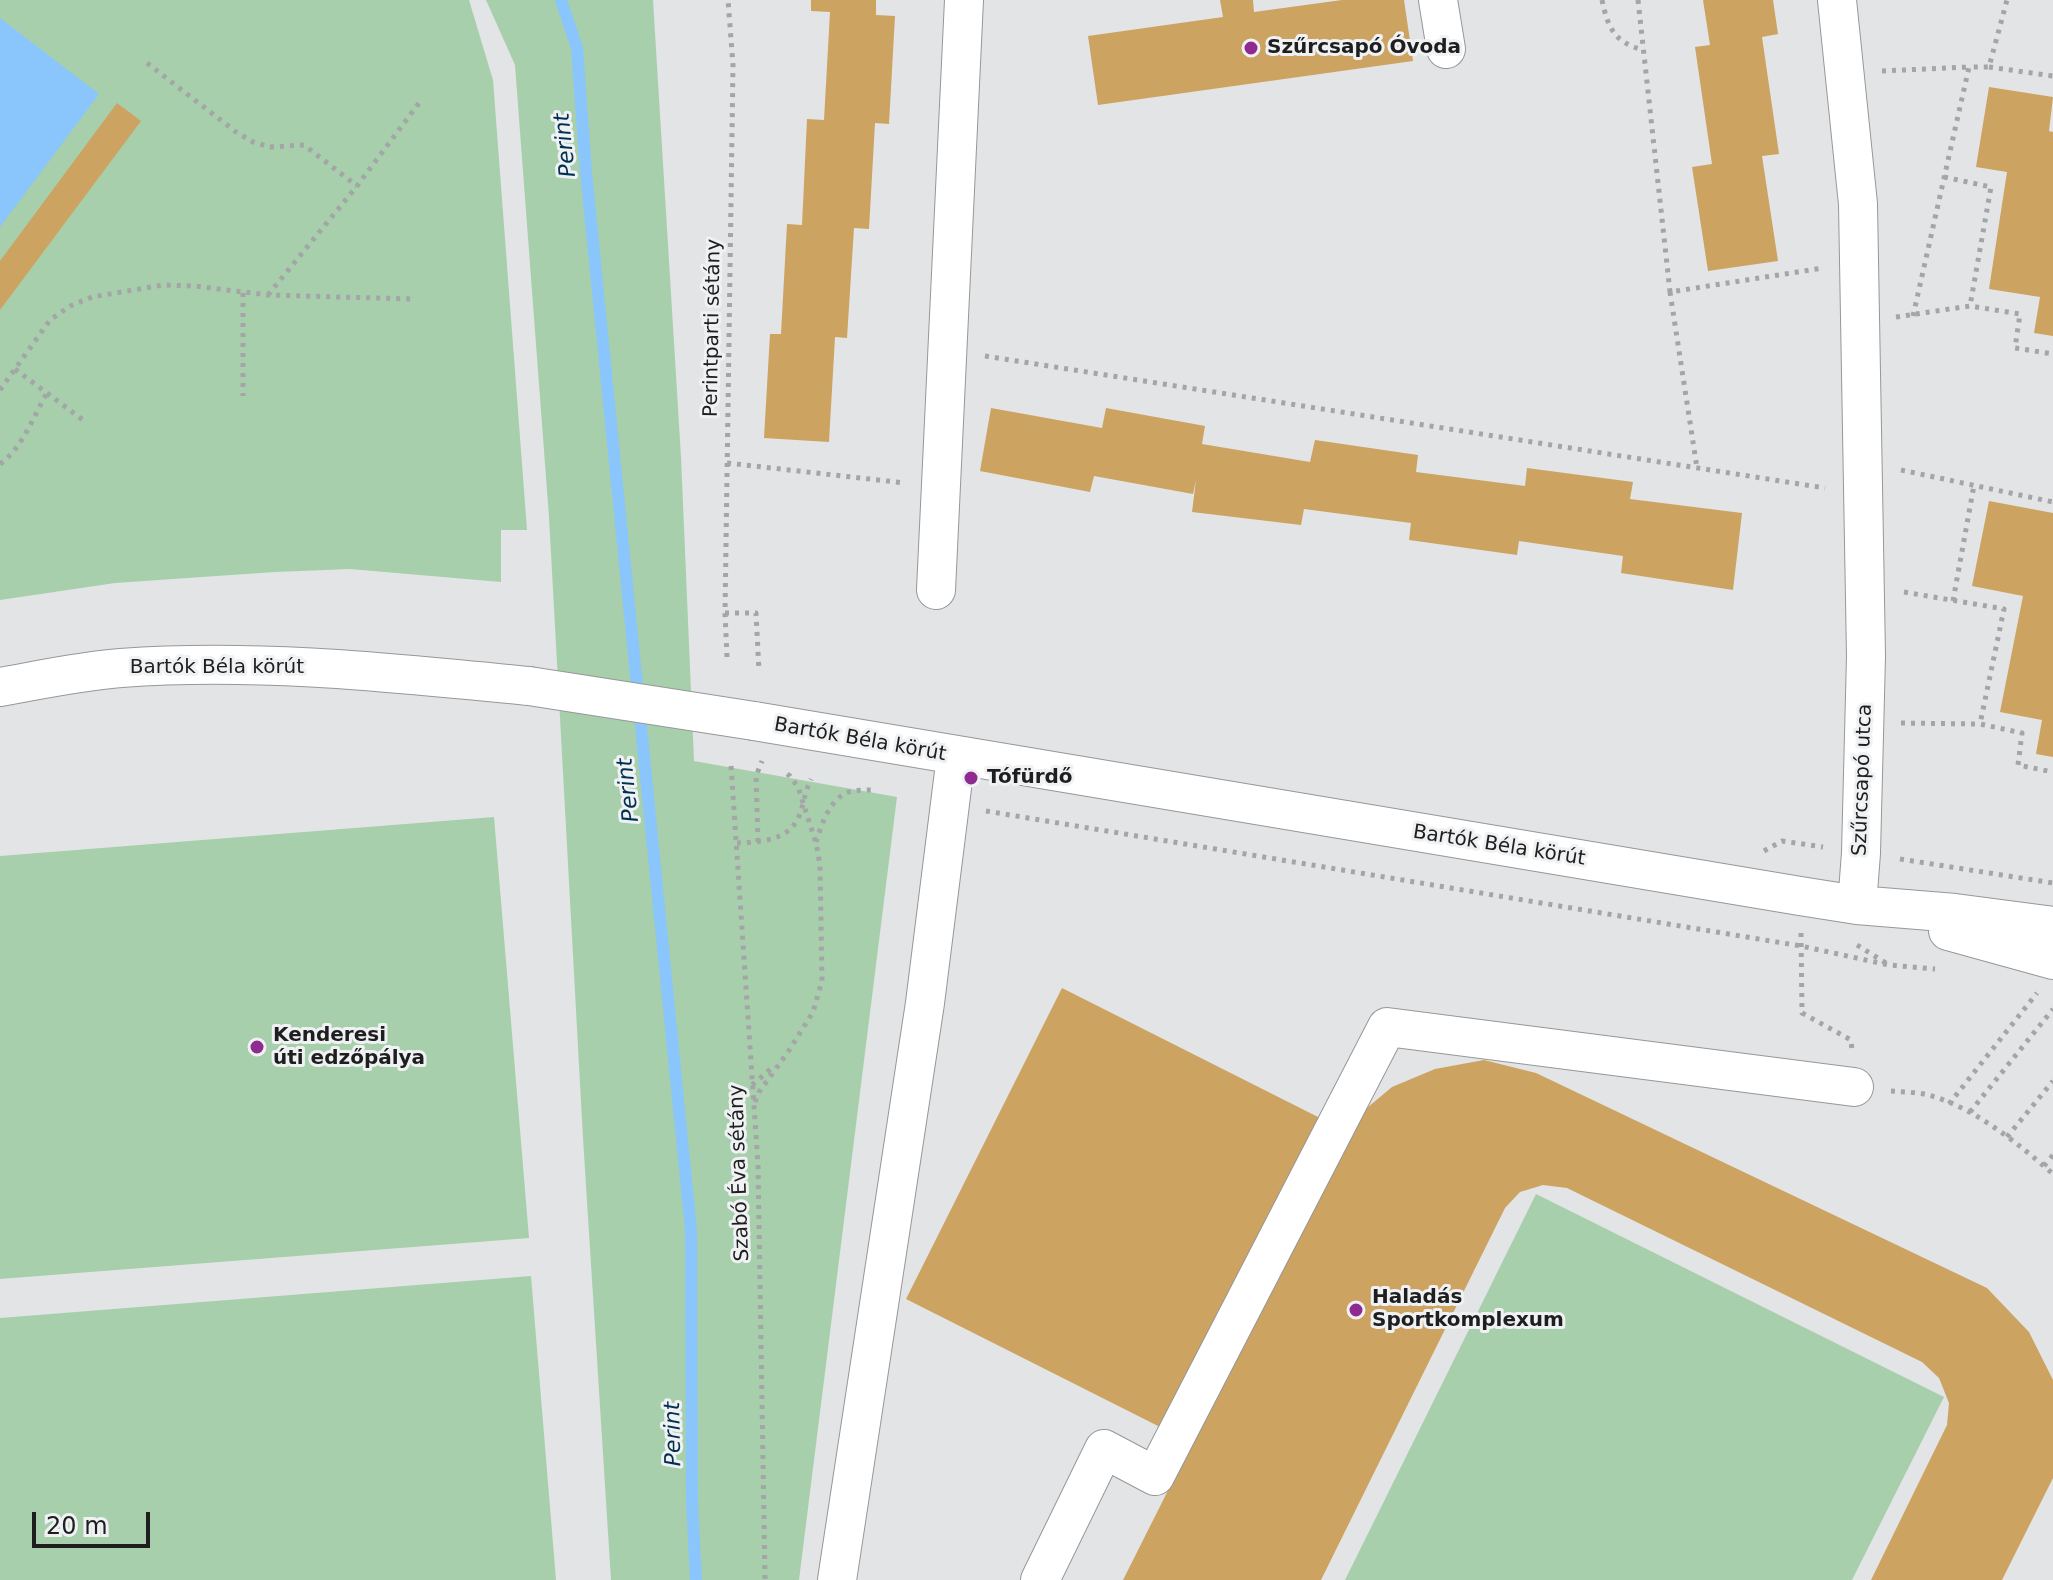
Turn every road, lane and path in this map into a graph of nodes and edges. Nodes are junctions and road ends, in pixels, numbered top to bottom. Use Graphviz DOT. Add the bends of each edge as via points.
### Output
graph roads {
  1 [pos="728,0"];
  2 [pos="964,0"];
  3 [pos="1438,0"];
  4 [pos="1602,0"];
  5 [pos="1638,0"];
  6 [pos="1837,0"];
  7 [pos="2007,0"];
  8 [pos="1446,49"];
  9 [pos="1643,50"];
  10 [pos="147,63"];
  11 [pos="1969,67"];
  12 [pos="1989,67"];
  13 [pos="1844,72"];
  14 [pos="2053,76"];
  15 [pos="419,103"];
  16 [pos="1944,177"];
  17 [pos="357,186"];
  18 [pos="1859,263"];
  19 [pos="1670,292"];
  20 [pos="243,293"];
  21 [pos="268,295"];
  22 [pos="413,299"];
  23 [pos="1970,306"];
  24 [pos="1913,316"];
  25 [pos="1860,320"];
  26 [pos="949,350"];
  27 [pos="2053,354"];
  28 [pos="15,369"];
  29 [pos="0,390"];
  30 [pos="47,393"];
  31 [pos="243,396"];
  32 [pos="87,423"];
  33 [pos="727,463"];
  34 [pos="0,464"];
  35 [pos="1697,468"];
  36 [pos="1863,478"];
  37 [pos="1974,485"];
  38 [pos="942,498"];
  39 [pos="2053,502"];
  40 [pos="1865,585"];
  41 [pos="936,590"];
  42 [pos="1953,601"];
  43 [pos="725,613"];
  44 [pos="727,657"];
  45 [pos="759,671"];
  46 [pos="0,687"];
  47 [pos="1864,722"];
  48 [pos="1980,724"];
  49 [pos="956,756"];
  50 [pos="762,761"];
  51 [pos="731,766"];
  52 [pos="783,771"];
  53 [pos="2053,772"];
  54 [pos="811,779"];
  55 [pos="871,790"];
  56 [pos="803,805"];
  57 [pos="950,805"];
  58 [pos="1782,841"];
  59 [pos="758,842"];
  60 [pos="737,843"];
  61 [pos="816,843"];
  62 [pos="1861,853"];
  63 [pos="2053,883"];
  64 [pos="1800,896"];
  65 [pos="1857,905"];
  66 [pos="2053,926"];
  67 [pos="1801,946"];
  68 [pos="1889,965"];
  69 [pos="2047,975"];
  70 [pos="2053,1009"];
  71 [pos="788,1052"];
  72 [pos="2053,1081"];
  73 [pos="752,1085"];
  74 [pos="1854,1087"];
  75 [pos="754,1103"];
  76 [pos="1949,1104"];
  77 [pos="1970,1112"];
  78 [pos="2007,1137"];
  79 [pos="2053,1155"];
  80 [pos="2044,1166"];
  81 [pos="2053,1174"];
  82 [pos="765,1580"];
  83 [pos="837,1580"];
  84 [pos="1040,1580"];
  1 -- 33 [label="path, Perintparti sétány" via="733,65"];
  2 -- 26 [label="street"];
  3 -- 8 [label="street"];
  4 -- 9 [label="path" via="1607,25 1625,45"];
  5 -- 9 [label="path"];
  6 -- 13 [label="street, Szűrcsapó utca"];
  7 -- 12 [label="path"];
  9 -- 19 [label="path"];
  10 -- 17 [label="path" via="253,142 304,145"];
  11 -- 12 [label="path"];
  11 -- 13 [label="path"];
  11 -- 16 [label="path"];
  12 -- 14 [label="path"];
  13 -- 18 [label="street, Szűrcsapó utca"];
  15 -- 17 [label="path"];
  16 -- 23 [label="path" via="1991,187"];
  16 -- 24 [label="path"];
  17 -- 21 [label="path"];
  18 -- 19 [label="path"];
  18 -- 25 [label="street, Szűrcsapó utca"];
  19 -- 35 [label="path"];
  20 -- 21 [label="path"];
  20 -- 28 [label="path" via="163,285 92,297 50,320"];
  20 -- 31 [label="path"];
  21 -- 22 [label="path"];
  23 -- 24 [label="path"];
  23 -- 27 [label="path" via="2020,314 2015,348"];
  24 -- 25 [label="path"];
  25 -- 36 [label="street, Szűrcsapó utca"];
  26 -- 35 [label="path"];
  26 -- 38 [label="street"];
  28 -- 29 [label="path"];
  28 -- 30 [label="path"];
  30 -- 32 [label="path"];
  30 -- 34 [label="path" via="26,433"];
  33 -- 38 [label="path"];
  33 -- 43 [label="path, Perintparti sétány"];
  35 -- 36 [label="path"];
  36 -- 37 [label="path"];
  36 -- 40 [label="street, Szűrcsapó utca"];
  37 -- 39 [label="path"];
  37 -- 42 [label="path"];
  38 -- 41 [label="street"];
  40 -- 42 [label="path"];
  40 -- 47 [label="street, Szűrcsapó utca"];
  42 -- 48 [label="path" via="2004,609"];
  43 -- 44 [label="path, Perintparti sétány"];
  43 -- 45 [label="path" via="756,613"];
  46 -- 49 [label="street, Bartók Béla körút, bridge" via="118,668 201,664 354,670 529,686"];
  47 -- 48 [label="path"];
  47 -- 62 [label="street, Szűrcsapó utca"];
  48 -- 53 [label="path" via="2022,733 2018,765"];
  49 -- 57 [label="street"];
  49 -- 64 [label="street, Bartók Béla körút"];
  50 -- 59 [label="path" via="756,776"];
  51 -- 60 [label="path, Szabó Éva sétány"];
  52 -- 56 [label="path" via="798,787"];
  54 -- 56 [label="path"];
  55 -- 61 [label="path" via="838,798"];
  56 -- 59 [label="path" via="790,830"];
  56 -- 61 [label="path"];
  57 -- 67 [label="path"];
  57 -- 83 [label="street"];
  58 -- 62 [label="path"];
  59 -- 60 [label="path"];
  60 -- 73 [label="path, Szabó Éva sétány"];
  61 -- 71 [label="path" via="822,981 813,1012"];
  62 -- 63 [label="path"];
  62 -- 65 [label="street, Szűrcsapó utca"];
  64 -- 65 [label="street, Bartók Béla körút"];
  64 -- 67 [label="path"];
  65 -- 66 [label="street, Bartók Béla körút"];
  65 -- 69 [label="street, Bartók Béla körút"];
  67 -- 68 [label="path"];
  67 -- 74 [label="path" via="1802,1013 1851,1040"];
  69 -- 76 [label="path"];
  70 -- 77 [label="path"];
  71 -- 73 [label="path"];
  71 -- 75 [label="path"];
  72 -- 78 [label="path"];
  73 -- 75 [label="path, Szabó Éva sétány"];
  74 -- 76 [label="path" via="1928,1095"];
  74 -- 84 [label="street" via="1387,1027 1155,1476 1104,1449"];
  75 -- 82 [label="path, Szabó Éva sétány"];
  76 -- 77 [label="path"];
  77 -- 78 [label="path"];
  78 -- 80 [label="path"];
  79 -- 80 [label="path"];
  80 -- 81 [label="path"];
}
